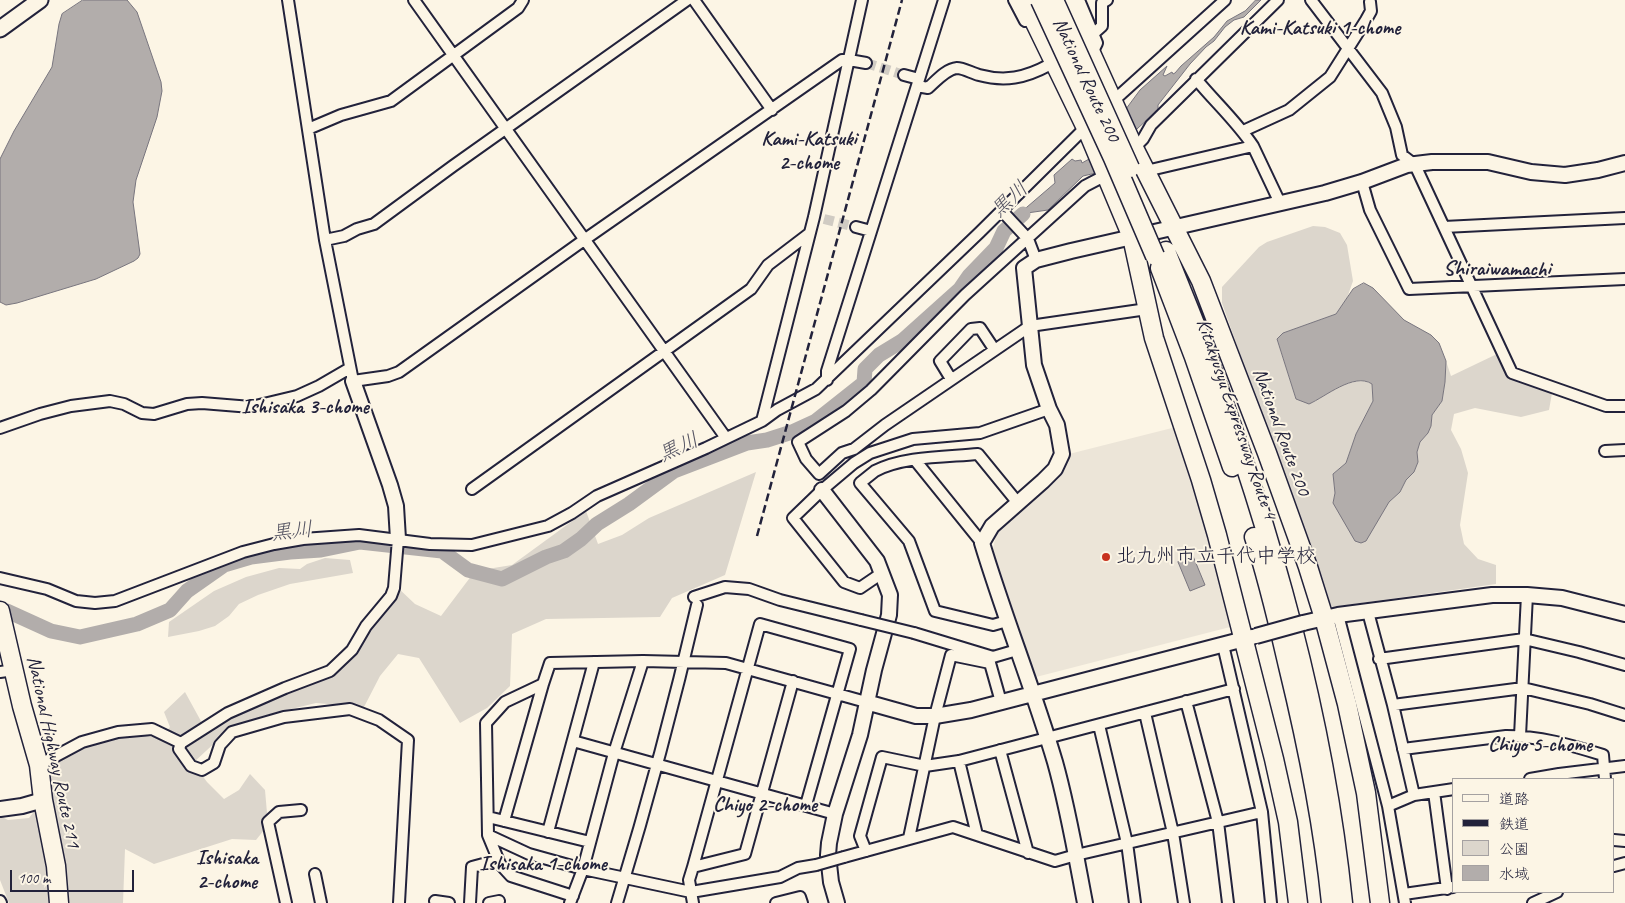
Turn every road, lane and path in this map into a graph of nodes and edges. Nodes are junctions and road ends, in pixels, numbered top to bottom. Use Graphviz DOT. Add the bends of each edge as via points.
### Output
graph roads {
  1 [pos="40,0"];
  2 [pos="288,0"];
  3 [pos="414,0"];
  4 [pos="523,0"];
  5 [pos="687,0"];
  6 [pos="694,0"];
  7 [pos="862,0"];
  8 [pos="944,0"];
  9 [pos="948,0"];
  10 [pos="1014,0"];
  11 [pos="1024,0"];
  12 [pos="1040,0"];
  13 [pos="1054,0"];
  14 [pos="1067,0"];
  15 [pos="1079,0"];
  16 [pos="1107,0"];
  17 [pos="1225,0"];
  18 [pos="1278,0"];
  19 [pos="1310,0"];
  20 [pos="1371,1"];
  21 [pos="940,13"];
  22 [pos="0,29"];
  23 [pos="1093,34"];
  24 [pos="1349,48"];
  25 [pos="1092,53"];
  26 [pos="453,56"];
  27 [pos="848,60"];
  28 [pos="866,63"];
  29 [pos="1049,65"];
  30 [pos="904,75"];
  31 [pos="1196,79"];
  32 [pos="918,83"];
  33 [pos="1068,91"];
  34 [pos="1114,103"];
  35 [pos="772,110"];
  36 [pos="308,129"];
  37 [pos="504,130"];
  38 [pos="1087,130"];
  39 [pos="1243,131"];
  40 [pos="1132,145"];
  41 [pos="1253,146"];
  42 [pos="1625,163"];
  43 [pos="1415,165"];
  44 [pos="1146,171"];
  45 [pos="1106,173"];
  46 [pos="1362,182"];
  47 [pos="1280,203"];
  48 [pos="1003,212"];
  49 [pos="1625,218"];
  50 [pos="856,227"];
  51 [pos="1444,227"];
  52 [pos="1173,228"];
  53 [pos="871,232"];
  54 [pos="810,233"];
  55 [pos="1026,237"];
  56 [pos="1132,237"];
  57 [pos="325,240"];
  58 [pos="584,240"];
  59 [pos="1160,254"];
  60 [pos="1036,260"];
  61 [pos="1625,279"];
  62 [pos="1470,285"];
  63 [pos="1147,309"];
  64 [pos="1030,326"];
  65 [pos="994,349"];
  66 [pos="664,352"];
  67 [pos="352,375"];
  68 [pos="951,379"];
  69 [pos="827,380"];
  70 [pos="1625,406"];
  71 [pos="1049,409"];
  72 [pos="762,421"];
  73 [pos="0,428"];
  74 [pos="726,438"];
  75 [pos="1625,450"];
  76 [pos="1605,451"];
  77 [pos="916,460"];
  78 [pos="472,489"];
  79 [pos="822,490"];
  80 [pos="1018,503"];
  81 [pos="398,541"];
  82 [pos="982,543"];
  83 [pos="882,573"];
  84 [pos="0,578"];
  85 [pos="1528,595"];
  86 [pos="1368,612"];
  87 [pos="1625,614"];
  88 [pos="1331,617"];
  89 [pos="2,618"];
  90 [pos="1007,621"];
  91 [pos="1250,638"];
  92 [pos="1524,639"];
  93 [pos="1223,645"];
  94 [pos="1017,650"];
  95 [pos="1379,659"];
  96 [pos="643,661"];
  97 [pos="594,662"];
  98 [pos="684,663"];
  99 [pos="1625,665"];
  100 [pos="748,669"];
  101 [pos="7,671"];
  102 [pos="793,681"];
  103 [pos="543,684"];
  104 [pos="1524,688"];
  105 [pos="1234,689"];
  106 [pos="837,694"];
  107 [pos="1034,694"];
  108 [pos="866,702"];
  109 [pos="1001,702"];
  110 [pos="1186,702"];
  111 [pos="1393,705"];
  112 [pos="1144,714"];
  113 [pos="1625,715"];
  114 [pos="935,716"];
  115 [pos="1099,725"];
  116 [pos="1520,736"];
  117 [pos="1047,738"];
  118 [pos="573,741"];
  119 [pos="181,743"];
  120 [pos="1403,749"];
  121 [pos="1000,750"];
  122 [pos="614,753"];
  123 [pos="960,761"];
  124 [pos="39,765"];
  125 [pos="657,765"];
  126 [pos="925,766"];
  127 [pos="1625,766"];
  128 [pos="1605,774"];
  129 [pos="1559,776"];
  130 [pos="1540,778"];
  131 [pos="716,780"];
  132 [pos="1452,788"];
  133 [pos="1434,792"];
  134 [pos="761,793"];
  135 [pos="1414,795"];
  136 [pos="43,800"];
  137 [pos="806,805"];
  138 [pos="1388,806"];
  139 [pos="0,808"];
  140 [pos="301,810"];
  141 [pos="1262,812"];
  142 [pos="834,814"];
  143 [pos="488,817"];
  144 [pos="504,821"];
  145 [pos="1218,822"];
  146 [pos="548,832"];
  147 [pos="1173,833"];
  148 [pos="488,835"];
  149 [pos="977,836"];
  150 [pos="909,838"];
  151 [pos="590,842"];
  152 [pos="1127,843"];
  153 [pos="866,851"];
  154 [pos="1028,853"];
  155 [pos="1076,855"];
  156 [pos="498,860"];
  157 [pos="693,867"];
  158 [pos="582,869"];
  159 [pos="315,874"];
  160 [pos="625,878"];
  161 [pos="1451,888"];
  162 [pos="691,892"];
  163 [pos="1556,893"];
  164 [pos="571,899"];
  165 [pos="1405,899"];
  166 [pos="435,901"];
  167 [pos="59,903"];
  168 [pos="286,903"];
  169 [pos="321,903"];
  170 [pos="399,903"];
  171 [pos="449,903"];
  172 [pos="470,903"];
  173 [pos="617,903"];
  174 [pos="693,903"];
  175 [pos="776,903"];
  176 [pos="802,903"];
  177 [pos="837,903"];
  178 [pos="1085,903"];
  179 [pos="1135,903"];
  180 [pos="1184,903"];
  181 [pos="1228,903"];
  182 [pos="1271,903"];
  183 [pos="1298,903"];
  184 [pos="1331,903"];
  185 [pos="1344,903"];
  186 [pos="1380,903"];
  187 [pos="1533,903"];
  1 -- 22 [label="main road"];
  2 -- 36 [label="street"];
  3 -- 26 [label="street"];
  4 -- 26 [label="street" via="518,8"];
  5 -- 37 [label="street"];
  6 -- 35 [label="street"];
  7 -- 27 [label="street"];
  8 -- 21 [label="street"];
  9 -- 21 [label="street"];
  10 -- 29 [label="street"];
  11 -- 33 [label="highway, National Route 200"];
  12 -- 59 [label="highway, Kitakyusyu Expressway Route 4, bridge"];
  13 -- 59 [label="highway, Kitakyusyu Expressway Route 4, bridge" via="1119,143"];
  14 -- 25 [label="highway, National Route 200"];
  15 -- 23 [label="street"];
  16 -- 23 [label="street" via="1102,3 1102,26"];
  17 -- 34 [label="street"];
  18 -- 31 [label="street"];
  19 -- 24 [label="street"];
  20 -- 24 [label="street" via="1371,11"];
  21 -- 32 [label="street"];
  23 -- 25 [label="street" via="1097,43"];
  24 -- 39 [label="street" via="1330,77 1288,110"];
  24 -- 43 [label="street" via="1382,93 1396,127 1402,155"];
  25 -- 34 [label="highway, National Route 200"];
  26 -- 36 [label="street" via="391,101 341,115"];
  26 -- 37 [label="street"];
  27 -- 28 [label="street"];
  27 -- 35 [label="street" via="842,60"];
  27 -- 54 [label="street" via="819,218"];
  29 -- 32 [label="street" via="1032,74 994,79 957,68 949,70 928,88"];
  29 -- 33 [label="street" via="1058,84"];
  30 -- 32 [label="street"];
  31 -- 39 [label="street"];
  31 -- 40 [label="street" via="1151,125 1143,139"];
  32 -- 53 [label="street"];
  33 -- 38 [label="highway, National Route 200"];
  34 -- 38 [label="street"];
  34 -- 40 [label="highway, National Route 200"];
  35 -- 58 [label="street"];
  36 -- 57 [label="street"];
  37 -- 57 [label="street" via="374,224"];
  37 -- 58 [label="street"];
  38 -- 45 [label="highway, National Route 200"];
  38 -- 48 [label="street"];
  39 -- 41 [label="street"];
  40 -- 44 [label="highway, National Route 200"];
  40 -- 45 [label="street"];
  41 -- 44 [label="street"];
  41 -- 47 [label="street"];
  42 -- 43 [label="street" via="1565,175 1531,172 1488,162"];
  43 -- 46 [label="street"];
  43 -- 51 [label="street"];
  44 -- 52 [label="highway, National Route 200"];
  45 -- 55 [label="street" via="1085,186"];
  45 -- 56 [label="highway, National Route 200"];
  46 -- 47 [label="street"];
  46 -- 62 [label="street" via="1370,210 1409,288"];
  47 -- 52 [label="street"];
  48 -- 55 [label="street"];
  48 -- 69 [label="street"];
  49 -- 51 [label="street"];
  50 -- 53 [label="street"];
  51 -- 62 [label="street"];
  52 -- 56 [label="street"];
  52 -- 88 [label="highway, National Route 200" via="1201,281"];
  53 -- 69 [label="street" via="827,371"];
  54 -- 66 [label="street" via="768,265 751,289"];
  54 -- 72 [label="street"];
  55 -- 60 [label="street"];
  55 -- 68 [label="street" via="871,390 846,411 798,442 806,459 820,474 842,453 854,450"];
  56 -- 60 [label="street"];
  56 -- 63 [label="highway, National Route 200"];
  57 -- 67 [label="street"];
  58 -- 66 [label="street"];
  58 -- 67 [label="street" via="399,372 388,376"];
  59 -- 184 [label="highway, Kitakyusyu Expressway Route 4" via="1259,551 1300,714 1318,804"];
  59 -- 185 [label="highway, Kitakyusyu Expressway Route 4" via="1206,353 1276,566 1314,718 1331,803"];
  60 -- 64 [label="street" via="1024,268"];
  61 -- 62 [label="street"];
  62 -- 70 [label="street" via="1512,373 1606,406"];
  63 -- 64 [label="street"];
  63 -- 91 [label="highway, National Route 200"];
  64 -- 65 [label="street"];
  64 -- 71 [label="street" via="1034,365"];
  65 -- 68 [label="street"];
  65 -- 68 [label="street" via="980,328 971,329 940,361"];
  66 -- 74 [label="street"];
  66 -- 78 [label="street"];
  67 -- 73 [label="street" via="297,396 251,407 194,404 154,414 110,401 70,406"];
  67 -- 81 [label="street" via="390,484 396,506"];
  69 -- 72 [label="street"];
  71 -- 79 [label="street" via="980,433 912,439 892,445 854,463"];
  71 -- 80 [label="street" via="1057,425 1062,454 1055,469"];
  72 -- 74 [label="street"];
  74 -- 81 [label="street" via="597,496 548,526 472,545"];
  75 -- 76 [label="street"];
  77 -- 80 [label="street" via="978,454"];
  77 -- 82 [label="street"];
  77 -- 90 [label="street" via="876,471 860,483 909,542 935,611 993,625"];
  79 -- 83 [label="street" via="877,561"];
  79 -- 83 [label="street" via="794,518 844,582 860,588"];
  80 -- 82 [label="street" via="992,526"];
  81 -- 84 [label="street" via="359,535 274,544 243,552 115,601 95,603"];
  81 -- 119 [label="street" via="394,588 390,596 352,650 330,671 228,713"];
  82 -- 90 [label="street"];
  83 -- 108 [label="street" via="890,595 889,615"];
  85 -- 86 [label="street" via="1492,595"];
  85 -- 87 [label="street" via="1562,598"];
  85 -- 92 [label="street"];
  86 -- 88 [label="street"];
  86 -- 95 [label="street"];
  88 -- 91 [label="street, bridge"];
  88 -- 138 [label="street"];
  88 -- 186 [label="highway, National Route 200" via="1366,793"];
  89 -- 101 [label="highway, National Highway Route 211"];
  90 -- 94 [label="street"];
  91 -- 93 [label="street"];
  91 -- 183 [label="highway, National Route 200" via="1288,822"];
  92 -- 95 [label="street"];
  92 -- 99 [label="street"];
  92 -- 104 [label="street"];
  93 -- 105 [label="street"];
  93 -- 107 [label="street"];
  94 -- 98 [label="street, bridge" via="993,656 749,589 725,587 696,601"];
  94 -- 107 [label="street"];
  95 -- 111 [label="street"];
  96 -- 97 [label="street"];
  96 -- 98 [label="street"];
  96 -- 122 [label="street"];
  97 -- 103 [label="street" via="550,664"];
  97 -- 118 [label="street"];
  98 -- 100 [label="street" via="726,663"];
  98 -- 125 [label="street"];
  100 -- 102 [label="street"];
  100 -- 106 [label="street" via="760,624 850,649"];
  100 -- 131 [label="street"];
  101 -- 124 [label="highway, National Highway Route 211"];
  102 -- 106 [label="street"];
  102 -- 134 [label="street"];
  103 -- 143 [label="street" via="505,702 486,723"];
  103 -- 144 [label="street"];
  104 -- 111 [label="street"];
  104 -- 113 [label="street"];
  104 -- 116 [label="street"];
  105 -- 110 [label="street"];
  105 -- 141 [label="street"];
  106 -- 108 [label="street"];
  106 -- 137 [label="street"];
  107 -- 109 [label="street"];
  107 -- 117 [label="street"];
  108 -- 114 [label="street" via="916,716"];
  108 -- 142 [label="street" via="860,735"];
  109 -- 114 [label="street"];
  109 -- 114 [label="street" via="990,663 950,655"];
  110 -- 112 [label="street"];
  110 -- 145 [label="street"];
  111 -- 120 [label="street"];
  112 -- 115 [label="street"];
  112 -- 147 [label="street"];
  114 -- 126 [label="street"];
  115 -- 117 [label="street"];
  115 -- 152 [label="street"];
  116 -- 120 [label="street"];
  116 -- 128 [label="street" via="1564,743 1603,755"];
  117 -- 121 [label="street"];
  117 -- 155 [label="street" via="1064,796"];
  118 -- 122 [label="street"];
  118 -- 146 [label="street"];
  119 -- 124 [label="street" via="152,729 118,732 82,742"];
  119 -- 170 [label="street" via="179,749 191,766 202,770 214,763 220,745 232,732 284,717 350,709 379,720 408,740"];
  120 -- 135 [label="street"];
  121 -- 123 [label="street"];
  121 -- 154 [label="street"];
  122 -- 125 [label="street"];
  122 -- 151 [label="street"];
  123 -- 126 [label="street"];
  123 -- 149 [label="street"];
  124 -- 136 [label="highway, National Highway Route 211"];
  125 -- 131 [label="street"];
  125 -- 160 [label="street"];
  126 -- 150 [label="street"];
  126 -- 153 [label="street" via="882,757 860,836"];
  127 -- 128 [label="street"];
  128 -- 129 [label="street"];
  129 -- 130 [label="street"];
  131 -- 134 [label="street"];
  131 -- 157 [label="street"];
  132 -- 133 [label="street"];
  133 -- 135 [label="street"];
  133 -- 161 [label="street"];
  134 -- 137 [label="street"];
  134 -- 157 [label="street" via="745,854"];
  135 -- 138 [label="street"];
  136 -- 139 [label="street"];
  136 -- 167 [label="highway, National Highway Route 211" via="56,866"];
  137 -- 142 [label="street"];
  138 -- 165 [label="street"];
  140 -- 168 [label="street" via="279,812 268,822"];
  141 -- 145 [label="street"];
  141 -- 182 [label="street"];
  142 -- 177 [label="street" via="828,855"];
  143 -- 144 [label="street"];
  143 -- 148 [label="street"];
  144 -- 146 [label="street"];
  145 -- 147 [label="street"];
  145 -- 181 [label="street"];
  146 -- 151 [label="street"];
  147 -- 152 [label="street"];
  147 -- 180 [label="street"];
  148 -- 156 [label="street"];
  148 -- 158 [label="street" via="529,854"];
  149 -- 150 [label="street" via="953,827"];
  149 -- 154 [label="street"];
  150 -- 153 [label="street"];
  151 -- 158 [label="street"];
  152 -- 155 [label="street"];
  152 -- 179 [label="street"];
  153 -- 162 [label="street, bridge" via="798,868 780,877"];
  154 -- 155 [label="street" via="1055,862"];
  155 -- 178 [label="street"];
  156 -- 164 [label="street" via="511,876"];
  156 -- 172 [label="street" via="472,867"];
  157 -- 162 [label="street" via="689,880"];
  158 -- 160 [label="street"];
  158 -- 164 [label="street"];
  159 -- 169 [label="street"];
  160 -- 162 [label="street"];
  160 -- 173 [label="street"];
  161 -- 165 [label="street"];
  162 -- 174 [label="street"];
  163 -- 187 [label="street"];
  166 -- 171 [label="street"];
  175 -- 176 [label="street" via="800,897"];
}
